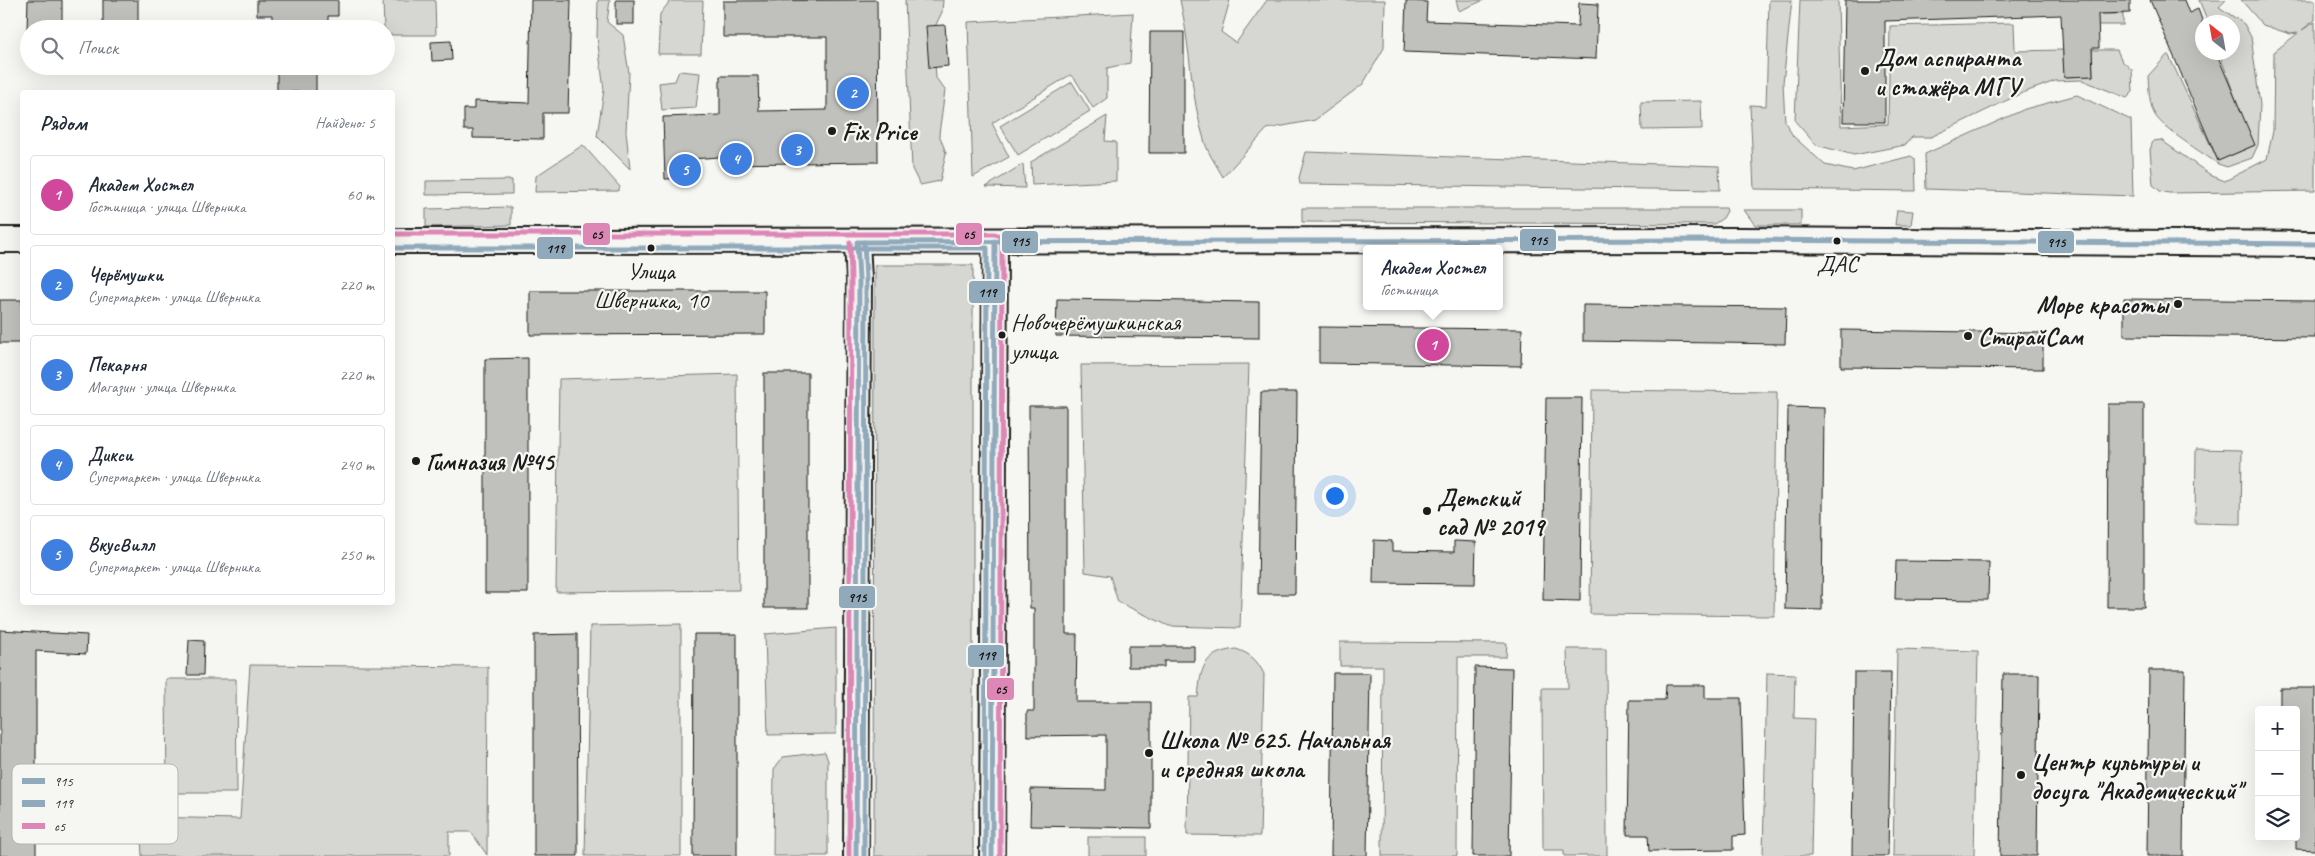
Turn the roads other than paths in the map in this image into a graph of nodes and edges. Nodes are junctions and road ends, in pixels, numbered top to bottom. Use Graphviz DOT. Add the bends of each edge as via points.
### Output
graph roads {
  1 [pos="0,240"];
  2 [pos="20,240"];
  3 [pos="395,241"];
  4 [pos="995,241"];
  5 [pos="857,242"];
  6 [pos="2315,244"];
  7 [pos="856,856"];
  8 [pos="992,856"];
  1 -- 2 [label="street"];
  3 -- 5 [label="street"];
  4 -- 5 [label="street"];
  4 -- 6 [label="street" via="1747,240"];
  4 -- 8 [label="street"];
  5 -- 7 [label="street"];
}
